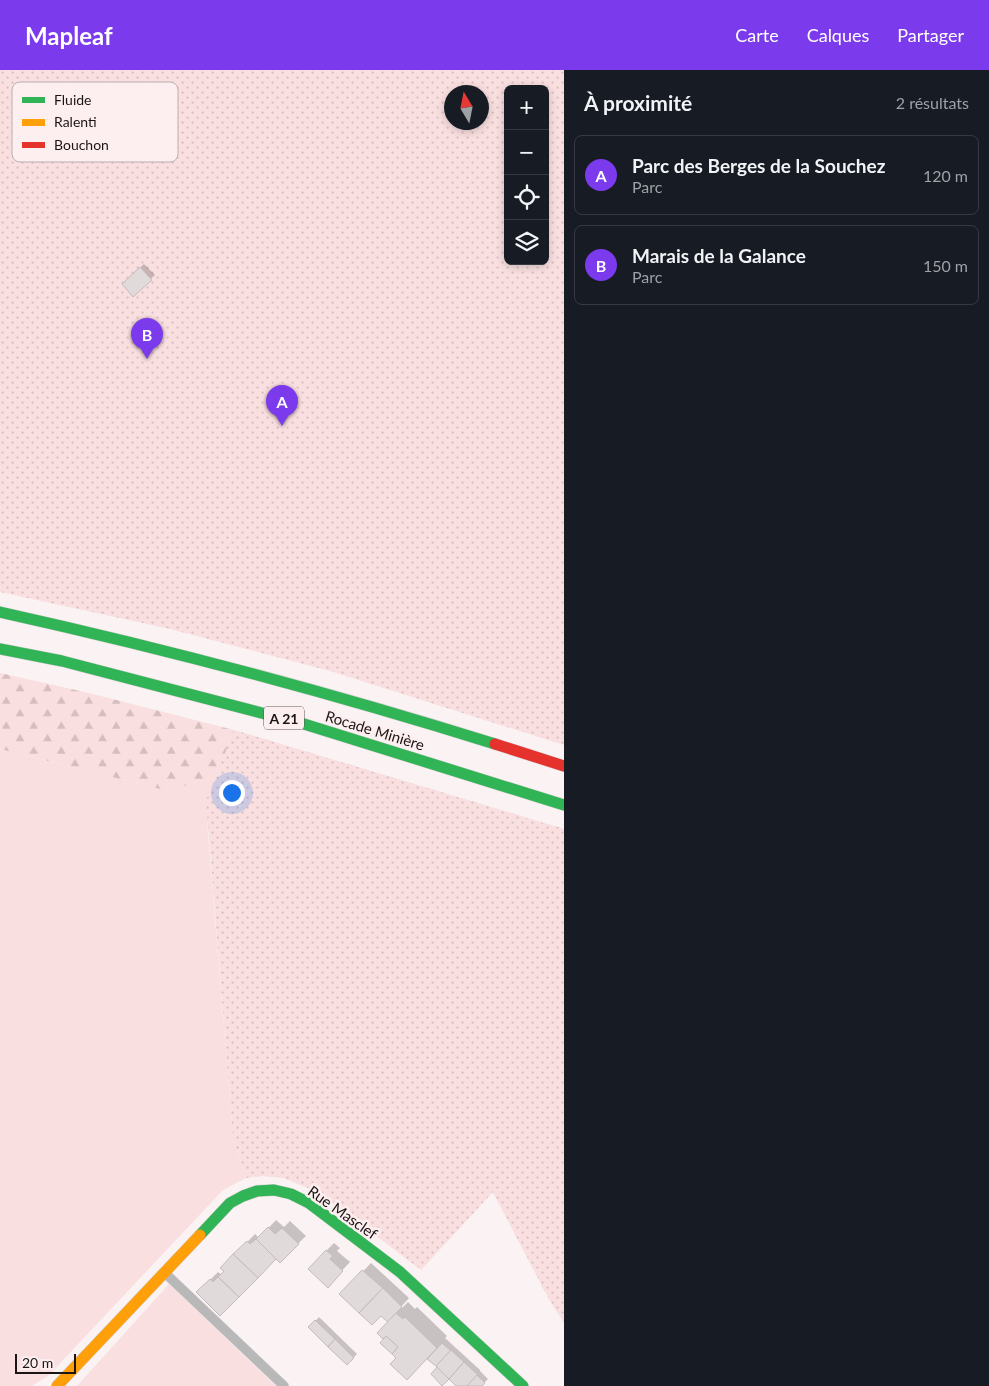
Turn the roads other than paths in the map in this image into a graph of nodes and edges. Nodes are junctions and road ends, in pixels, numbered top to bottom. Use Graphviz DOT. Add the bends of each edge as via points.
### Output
graph roads {
  1 [pos="0,612"];
  2 [pos="0,649"];
  3 [pos="564,766"];
  4 [pos="564,805"];
  5 [pos="164,1272"];
  6 [pos="57,1386"];
  7 [pos="284,1386"];
  8 [pos="523,1386"];
  1 -- 3 [label="main road, Rocade Minière / A 21" via="299,686"];
  2 -- 4 [label="main road, Rocade Minière / A 21" via="62,661 304,724"];
  5 -- 6 [label="main road, Rue Masclef"];
  5 -- 7 [label="lane"];
  5 -- 8 [label="main road, Rue Masclef" via="230,1203 258,1191 291,1194 309,1203 400,1272"];
}
